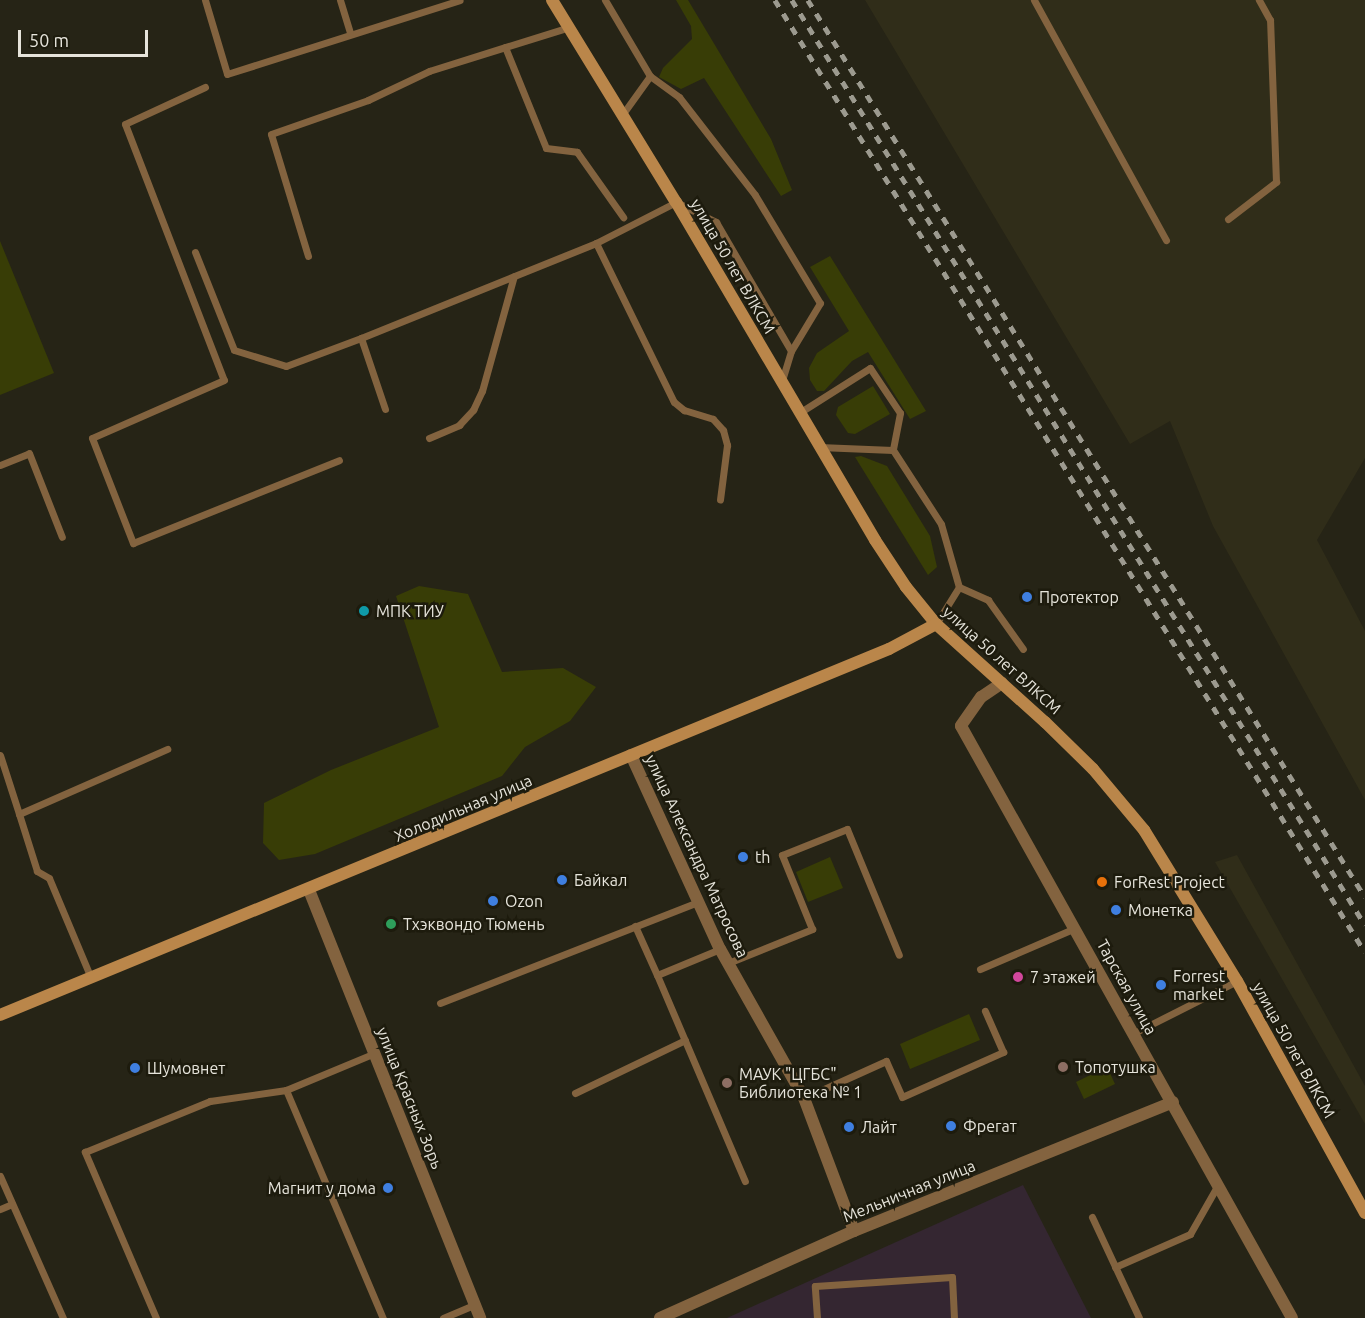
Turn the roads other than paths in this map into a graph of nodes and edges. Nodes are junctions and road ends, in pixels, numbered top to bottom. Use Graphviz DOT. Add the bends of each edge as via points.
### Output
graph roads {
  1 [pos="205,0"];
  2 [pos="340,0"];
  3 [pos="460,0"];
  4 [pos="552,0"];
  5 [pos="605,0"];
  6 [pos="1034,0"];
  7 [pos="1259,0"];
  8 [pos="569,27"];
  9 [pos="350,33"];
  10 [pos="505,47"];
  11 [pos="650,76"];
  12 [pos="205,87"];
  13 [pos="622,115"];
  14 [pos="676,202"];
  15 [pos="623,217"];
  16 [pos="1228,219"];
  17 [pos="1166,240"];
  18 [pos="596,243"];
  19 [pos="195,252"];
  20 [pos="308,256"];
  21 [pos="513,276"];
  22 [pos="361,338"];
  23 [pos="791,351"];
  24 [pos="782,383"];
  25 [pos="385,409"];
  26 [pos="800,413"];
  27 [pos="429,438"];
  28 [pos="819,447"];
  29 [pos="893,450"];
  30 [pos="339,460"];
  31 [pos="0,465"];
  32 [pos="720,500"];
  33 [pos="62,537"];
  34 [pos="959,587"];
  35 [pos="936,624"];
  36 [pos="1023,649"];
  37 [pos="1002,683"];
  38 [pos="167,749"];
  39 [pos="631,755"];
  40 [pos="0,756"];
  41 [pos="19,814"];
  42 [pos="309,890"];
  43 [pos="698,902"];
  44 [pos="635,926"];
  45 [pos="1075,928"];
  46 [pos="720,949"];
  47 [pos="899,956"];
  48 [pos="728,963"];
  49 [pos="980,969"];
  50 [pos="657,975"];
  51 [pos="91,978"];
  52 [pos="1237,981"];
  53 [pos="440,1003"];
  54 [pos="985,1011"];
  55 [pos="0,1015"];
  56 [pos="1134,1033"];
  57 [pos="685,1040"];
  58 [pos="375,1053"];
  59 [pos="286,1090"];
  60 [pos="575,1093"];
  61 [pos="804,1098"];
  62 [pos="1173,1102"];
  63 [pos="0,1176"];
  64 [pos="745,1181"];
  65 [pos="1218,1183"];
  66 [pos="12,1204"];
  67 [pos="0,1209"];
  68 [pos="1365,1213"];
  69 [pos="1092,1217"];
  70 [pos="854,1231"];
  71 [pos="1115,1267"];
  72 [pos="474,1305"];
  73 [pos="63,1318"];
  74 [pos="156,1318"];
  75 [pos="383,1318"];
  76 [pos="443,1318"];
  77 [pos="480,1318"];
  78 [pos="660,1318"];
  79 [pos="817,1318"];
  80 [pos="954,1318"];
  81 [pos="1139,1318"];
  82 [pos="1292,1318"];
  1 -- 9 [label="lane" via="227,74"];
  2 -- 9 [label="lane"];
  3 -- 9 [label="lane"];
  4 -- 8 [label="street, улица 50 лет ВЛКСМ"];
  5 -- 11 [label="lane"];
  6 -- 17 [label="lane"];
  7 -- 16 [label="lane" via="1270,20 1276,182"];
  8 -- 10 [label="lane"];
  8 -- 13 [label="street, улица 50 лет ВЛКСМ"];
  10 -- 15 [label="lane" via="546,148 577,153"];
  10 -- 20 [label="lane" via="429,71 368,100 272,134"];
  11 -- 13 [label="lane"];
  11 -- 23 [label="lane" via="679,97 755,195 820,303"];
  12 -- 30 [label="lane" via="124,124 224,380 92,438 133,543"];
  13 -- 14 [label="street, улица 50 лет ВЛКСМ"];
  14 -- 18 [label="lane"];
  14 -- 23 [label="lane" via="716,222"];
  14 -- 24 [label="street, улица 50 лет ВЛКСМ"];
  18 -- 21 [label="lane"];
  18 -- 32 [label="lane" via="674,402 684,410 713,419 723,430 727,445"];
  19 -- 22 [label="lane" via="234,350 286,366"];
  21 -- 22 [label="lane"];
  21 -- 27 [label="lane" via="482,391 473,410 459,425"];
  22 -- 25 [label="lane"];
  23 -- 24 [label="lane"];
  24 -- 26 [label="street, улица 50 лет ВЛКСМ"];
  26 -- 28 [label="street, улица 50 лет ВЛКСМ"];
  26 -- 29 [label="lane" via="870,368 900,413"];
  28 -- 29 [label="lane"];
  28 -- 35 [label="street, улица 50 лет ВЛКСМ" via="875,540"];
  29 -- 34 [label="lane" via="941,524"];
  31 -- 33 [label="lane" via="29,453"];
  34 -- 35 [label="lane"];
  34 -- 36 [label="lane" via="988,600"];
  35 -- 37 [label="street, улица 50 лет ВЛКСМ"];
  35 -- 39 [label="street, Холодильная улица" via="889,649"];
  37 -- 45 [label="street, Тарская улица" via="981,697 961,726"];
  37 -- 52 [label="street, улица 50 лет ВЛКСМ" via="1120,798"];
  38 -- 41 [label="lane"];
  39 -- 42 [label="street, Холодильная улица"];
  39 -- 43 [label="street, улица Александра Матросова"];
  40 -- 41 [label="lane"];
  41 -- 51 [label="lane" via="37,871 49,878"];
  42 -- 51 [label="street, Холодильная улица"];
  42 -- 58 [label="street, улица Красных Зорь"];
  43 -- 44 [label="lane"];
  43 -- 46 [label="street, улица Александра Матросова"];
  44 -- 50 [label="lane"];
  44 -- 53 [label="lane"];
  45 -- 49 [label="lane"];
  45 -- 56 [label="street, Тарская улица"];
  46 -- 48 [label="street, улица Александра Матросова"];
  46 -- 50 [label="lane"];
  47 -- 48 [label="lane" via="847,829 782,855 812,929"];
  48 -- 61 [label="street, улица Александра Матросова"];
  50 -- 57 [label="lane"];
  51 -- 55 [label="street, Холодильная улица"];
  52 -- 56 [label="lane"];
  52 -- 68 [label="street, улица 50 лет ВЛКСМ"];
  54 -- 61 [label="lane" via="1003,1053 902,1097 886,1061"];
  56 -- 62 [label="street, Тарская улица"];
  57 -- 60 [label="lane"];
  57 -- 64 [label="lane"];
  58 -- 59 [label="lane"];
  58 -- 72 [label="street, улица Красных Зорь"];
  59 -- 74 [label="lane" via="210,1101 85,1152"];
  59 -- 75 [label="lane"];
  61 -- 70 [label="street, улица Александра Матросова"];
  62 -- 65 [label="street, Тарская улица"];
  62 -- 70 [label="street, Мельничная улица"];
  63 -- 66 [label="lane"];
  65 -- 71 [label="lane" via="1190,1234"];
  65 -- 82 [label="street, Тарская улица"];
  66 -- 67 [label="lane"];
  66 -- 73 [label="lane"];
  69 -- 71 [label="lane"];
  70 -- 78 [label="street, Мельничная улица"];
  71 -- 81 [label="lane"];
  72 -- 76 [label="lane"];
  72 -- 77 [label="street, улица Красных Зорь"];
  79 -- 80 [label="lane" via="815,1286 952,1277"];
}
